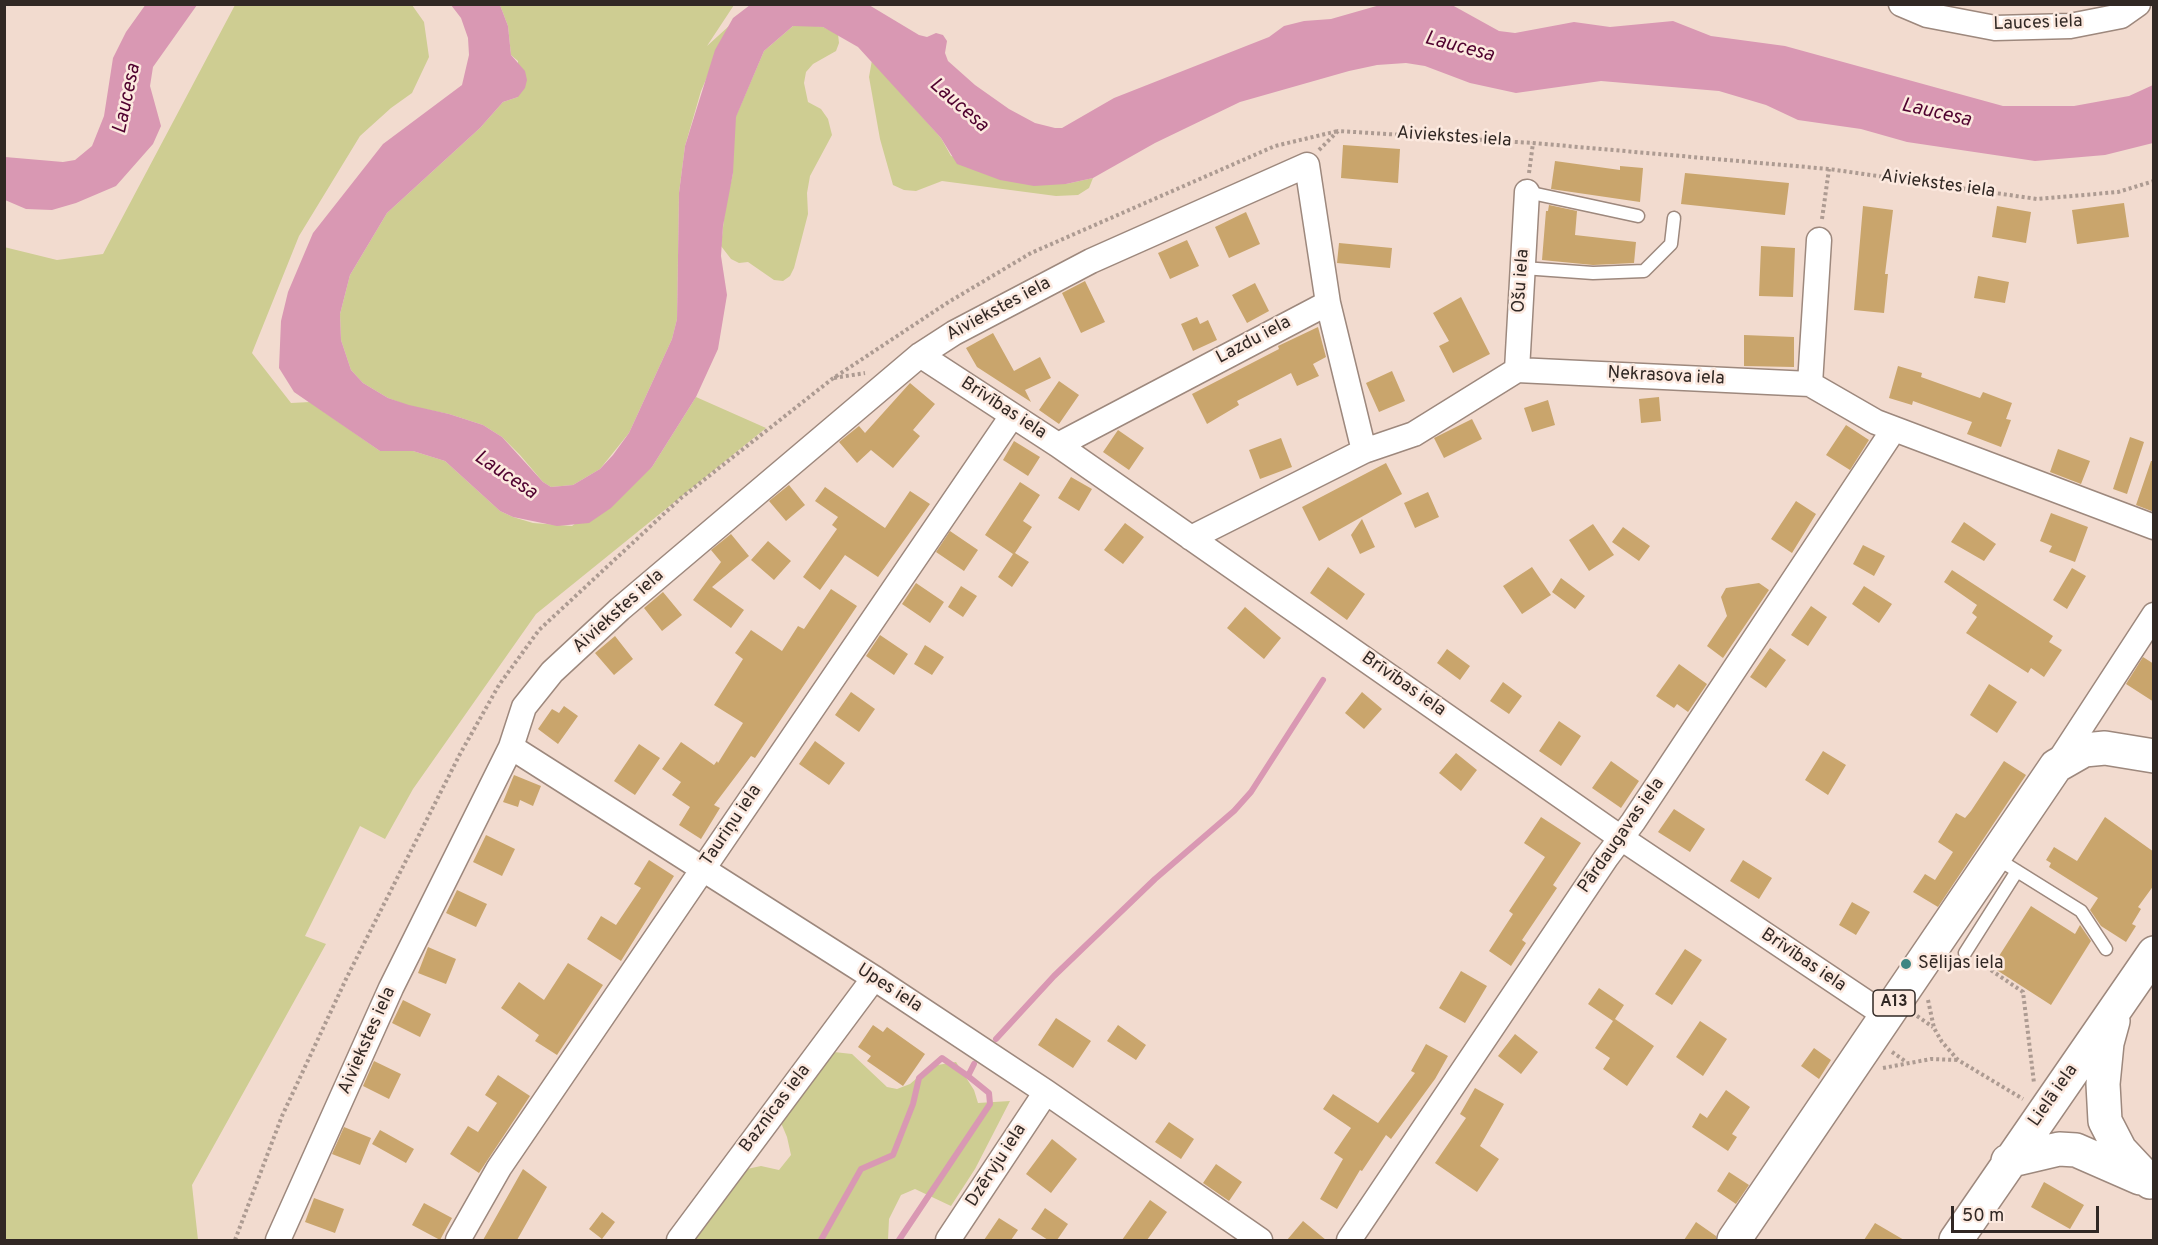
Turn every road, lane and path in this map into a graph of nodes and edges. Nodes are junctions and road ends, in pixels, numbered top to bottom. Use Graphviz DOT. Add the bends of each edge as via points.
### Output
graph roads {
  1 [pos="1901,4"];
  2 [pos="2138,4"];
  3 [pos="1338,130"];
  4 [pos="1533,143"];
  5 [pos="1307,165"];
  6 [pos="1829,169"];
  7 [pos="2154,181"];
  8 [pos="1527,192"];
  9 [pos="1638,216"];
  10 [pos="1674,218"];
  11 [pos="1819,240"];
  12 [pos="1524,268"];
  13 [pos="1328,303"];
  14 [pos="920,355"];
  15 [pos="1517,370"];
  16 [pos="1810,384"];
  17 [pos="1012,416"];
  18 [pos="1894,429"];
  19 [pos="1058,445"];
  20 [pos="1364,451"];
  21 [pos="2154,527"];
  22 [pos="1191,538"];
  23 [pos="2154,615"];
  24 [pos="511,747"];
  25 [pos="2142,754"];
  26 [pos="2056,766"];
  27 [pos="2154,776"];
  28 [pos="1621,838"];
  29 [pos="2005,864"];
  30 [pos="703,868"];
  31 [pos="1961,932"];
  32 [pos="2106,949"];
  33 [pos="2154,952"];
  34 [pos="1965,953"];
  35 [pos="874,978"];
  36 [pos="1926,993"];
  37 [pos="2118,1004"];
  38 [pos="1899,1014"];
  39 [pos="1934,1028"];
  40 [pos="1888,1050"];
  41 [pos="1958,1060"];
  42 [pos="1906,1061"];
  43 [pos="1873,1070"];
  44 [pos="2033,1075"];
  45 [pos="1046,1092"];
  46 [pos="2027,1101"];
  47 [pos="2008,1161"];
  48 [pos="2152,1183"];
  49 [pos="235,1240"];
  50 [pos="278,1240"];
  51 [pos="458,1240"];
  52 [pos="679,1240"];
  53 [pos="948,1240"];
  54 [pos="1260,1240"];
  55 [pos="1349,1240"];
  56 [pos="1734,1240"];
  57 [pos="1956,1240"];
  1 -- 2 [label="street, Lauces iela" via="1927,15 1995,28 2070,26 2121,16"];
  3 -- 4 [label="path, Aiviekstes iela"];
  3 -- 5 [label="path"];
  3 -- 49 [label="path, Aiviekstes iela" via="1275,146 1031,253 947,303 832,379 681,498 540,630 499,685 460,754 347,977 282,1116"];
  4 -- 6 [label="path, Aiviekstes iela"];
  4 -- 8 [label="path"];
  5 -- 13 [label="street"];
  5 -- 14 [label="street, Aiviekstes iela" via="1091,261"];
  6 -- 7 [label="path, Aiviekstes iela" via="2037,199 2118,192"];
  6 -- 11 [label="path"];
  8 -- 9 [label="lane"];
  8 -- 12 [label="street, Ošu iela"];
  10 -- 12 [label="lane" via="1671,244 1644,272"];
  11 -- 16 [label="street"];
  12 -- 15 [label="street, Ošu iela"];
  13 -- 19 [label="street, Lazdu iela"];
  13 -- 20 [label="street"];
  14 -- 17 [label="street, Brīvības iela"];
  14 -- 24 [label="street, Aiviekstes iela" via="620,609 552,672 524,707"];
  15 -- 16 [label="street, Ņekrasova iela"];
  15 -- 20 [label="street" via="1414,434"];
  16 -- 18 [label="street, Ņekrasova iela"];
  17 -- 19 [label="street, Brīvības iela"];
  17 -- 30 [label="street, Tauriņu iela"];
  18 -- 21 [label="street, Ņekrasova iela"];
  18 -- 28 [label="street, Pārdaugavas iela"];
  19 -- 22 [label="street, Brīvības iela"];
  20 -- 22 [label="street"];
  22 -- 28 [label="street, Brīvības iela"];
  23 -- 26 [label="street"];
  24 -- 30 [label="street, Upes iela"];
  24 -- 50 [label="street, Aiviekstes iela" via="392,988"];
  25 -- 26 [label="main road, A13" via="2105,748 2084,750"];
  25 -- 27 [label="main road"];
  26 -- 29 [label="main road, A13"];
  28 -- 38 [label="street, Brīvības iela"];
  28 -- 55 [label="street, Pārdaugavas iela"];
  29 -- 31 [label="main road, A13"];
  29 -- 32 [label="lane" via="2081,911"];
  30 -- 35 [label="street, Upes iela"];
  30 -- 51 [label="street, Tauriņu iela" via="499,1168"];
  31 -- 34 [label="lane"];
  31 -- 38 [label="main road, A13"];
  33 -- 37 [label="main road, Lielā iela"];
  34 -- 44 [label="path" via="2024,992"];
  35 -- 45 [label="street, Upes iela"];
  35 -- 52 [label="street, Baznīcas iela"];
  36 -- 39 [label="path"];
  37 -- 47 [label="main road, Lielā iela"];
  37 -- 48 [label="main road" via="2107,1043 2105,1121 2120,1150"];
  38 -- 39 [label="path"];
  38 -- 56 [label="main road, A13"];
  39 -- 41 [label="path"];
  40 -- 42 [label="path"];
  41 -- 42 [label="path"];
  41 -- 46 [label="path"];
  42 -- 43 [label="path"];
  45 -- 53 [label="street, Dzērvju iela"];
  45 -- 54 [label="street, Upes iela"];
  47 -- 48 [label="main road" via="2059,1149 2076,1150"];
  47 -- 57 [label="main road, Lielā iela"];
}
